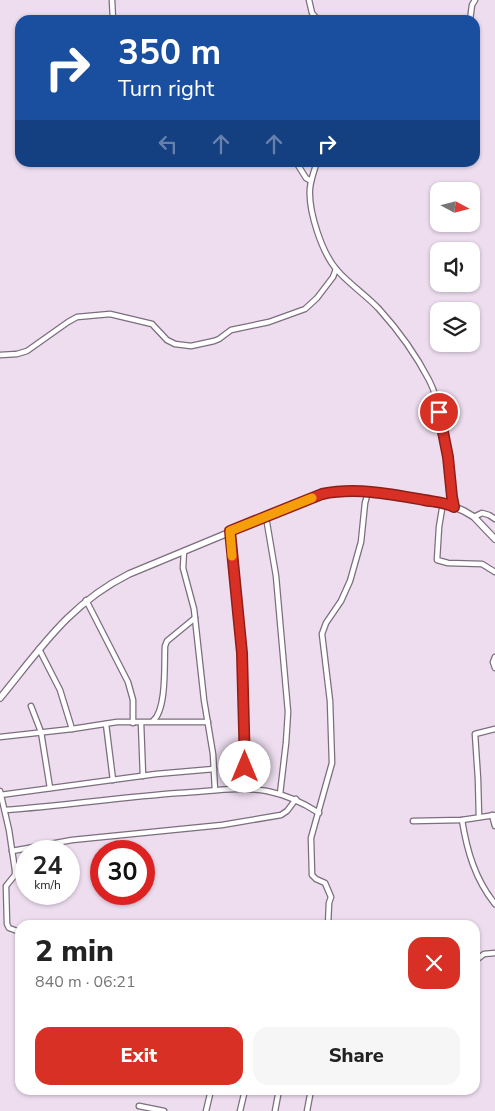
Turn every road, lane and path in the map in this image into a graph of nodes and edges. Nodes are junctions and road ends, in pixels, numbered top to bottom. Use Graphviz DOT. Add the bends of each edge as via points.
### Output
graph roads {
  1 [pos="112,0"];
  2 [pos="309,0"];
  3 [pos="475,0"];
  4 [pos="113,15"];
  5 [pos="314,15"];
  6 [pos="471,15"];
  7 [pos="299,167"];
  8 [pos="315,167"];
  9 [pos="311,181"];
  10 [pos="336,269"];
  11 [pos="342,275"];
  12 [pos="333,277"];
  13 [pos="0,355"];
  14 [pos="368,492"];
  15 [pos="443,503"];
  16 [pos="454,507"];
  17 [pos="266,517"];
  18 [pos="474,518"];
  19 [pos="495,520"];
  20 [pos="230,531"];
  21 [pos="495,539"];
  22 [pos="184,551"];
  23 [pos="495,572"];
  24 [pos="86,600"];
  25 [pos="195,618"];
  26 [pos="39,648"];
  27 [pos="495,657"];
  28 [pos="495,668"];
  29 [pos="0,698"];
  30 [pos="31,706"];
  31 [pos="141,722"];
  32 [pos="153,722"];
  33 [pos="208,722"];
  34 [pos="133,723"];
  35 [pos="106,724"];
  36 [pos="72,729"];
  37 [pos="495,729"];
  38 [pos="41,732"];
  39 [pos="0,737"];
  40 [pos="214,768"];
  41 [pos="144,776"];
  42 [pos="113,780"];
  43 [pos="50,788"];
  44 [pos="215,790"];
  45 [pos="242,790"];
  46 [pos="0,794"];
  47 [pos="280,794"];
  48 [pos="296,799"];
  49 [pos="4,810"];
  50 [pos="319,814"];
  51 [pos="494,815"];
  52 [pos="479,817"];
  53 [pos="462,820"];
  54 [pos="413,821"];
  55 [pos="495,826"];
  56 [pos="12,851"];
  57 [pos="495,904"];
  58 [pos="328,920"];
  59 [pos="7,924"];
  60 [pos="0,925"];
  61 [pos="15,930"];
  62 [pos="495,953"];
  63 [pos="480,957"];
  64 [pos="210,1095"];
  65 [pos="244,1095"];
  66 [pos="278,1095"];
  67 [pos="310,1095"];
  68 [pos="139,1106"];
  69 [pos="164,1111"];
  70 [pos="206,1111"];
  71 [pos="240,1111"];
  72 [pos="275,1111"];
  73 [pos="307,1111"];
  1 -- 4 [label="street"];
  2 -- 5 [label="street"];
  3 -- 6 [label="street"];
  7 -- 9 [label="street"];
  8 -- 9 [label="street"];
  9 -- 10 [label="street" via="313,214 328,258"];
  10 -- 11 [label="street"];
  10 -- 12 [label="street"];
  11 -- 12 [label="street"];
  11 -- 16 [label="street" via="378,308 411,350 430,381 445,440"];
  12 -- 13 [label="street" via="305,309 269,322 230,330 219,339 191,346 171,342 152,324 110,314 77,317 28,350"];
  14 -- 15 [label="main road"];
  14 -- 17 [label="main road" via="345,490 322,494"];
  14 -- 50 [label="street" via="361,542 350,581 322,634 330,701 332,763"];
  15 -- 16 [label="main road"];
  15 -- 23 [label="street" via="437,560 482,564"];
  16 -- 18 [label="main road"];
  17 -- 20 [label="main road"];
  17 -- 47 [label="street" via="276,576 288,712"];
  18 -- 19 [label="street" via="482,514"];
  18 -- 21 [label="main road"];
  20 -- 22 [label="main road"];
  20 -- 45 [label="street" via="243,682 245,749"];
  22 -- 24 [label="main road" via="129,574"];
  22 -- 25 [label="street" via="183,568"];
  24 -- 26 [label="main road"];
  24 -- 34 [label="street" via="128,682 133,700"];
  25 -- 32 [label="street" via="167,641 163,694"];
  25 -- 33 [label="street"];
  26 -- 29 [label="main road"];
  26 -- 36 [label="street" via="60,690"];
  27 -- 28 [label="street"];
  30 -- 38 [label="street"];
  31 -- 32 [label="street"];
  31 -- 34 [label="street"];
  31 -- 41 [label="street"];
  32 -- 33 [label="street"];
  33 -- 40 [label="street"];
  34 -- 35 [label="street"];
  35 -- 36 [label="street"];
  35 -- 42 [label="street"];
  36 -- 38 [label="street"];
  37 -- 52 [label="street" via="475,734"];
  38 -- 39 [label="street"];
  38 -- 43 [label="street"];
  40 -- 41 [label="street"];
  40 -- 44 [label="street"];
  41 -- 42 [label="street"];
  42 -- 43 [label="street"];
  43 -- 46 [label="street"];
  44 -- 45 [label="street"];
  44 -- 49 [label="street"];
  45 -- 47 [label="street"];
  46 -- 49 [label="street"];
  47 -- 48 [label="street"];
  48 -- 50 [label="street"];
  48 -- 56 [label="street" via="281,815 222,825 72,840"];
  49 -- 56 [label="street"];
  50 -- 58 [label="street" via="311,838 311,869 313,877 322,881 330,895"];
  51 -- 52 [label="street"];
  51 -- 55 [label="street"];
  52 -- 53 [label="street"];
  53 -- 54 [label="street"];
  53 -- 57 [label="street" via="472,863 484,891"];
  56 -- 59 [label="street" via="15,873 6,886"];
  59 -- 60 [label="street"];
  59 -- 61 [label="street"];
  62 -- 63 [label="street"];
  64 -- 70 [label="street"];
  65 -- 71 [label="street"];
  66 -- 72 [label="street"];
  67 -- 73 [label="street"];
  68 -- 69 [label="street"];
}
